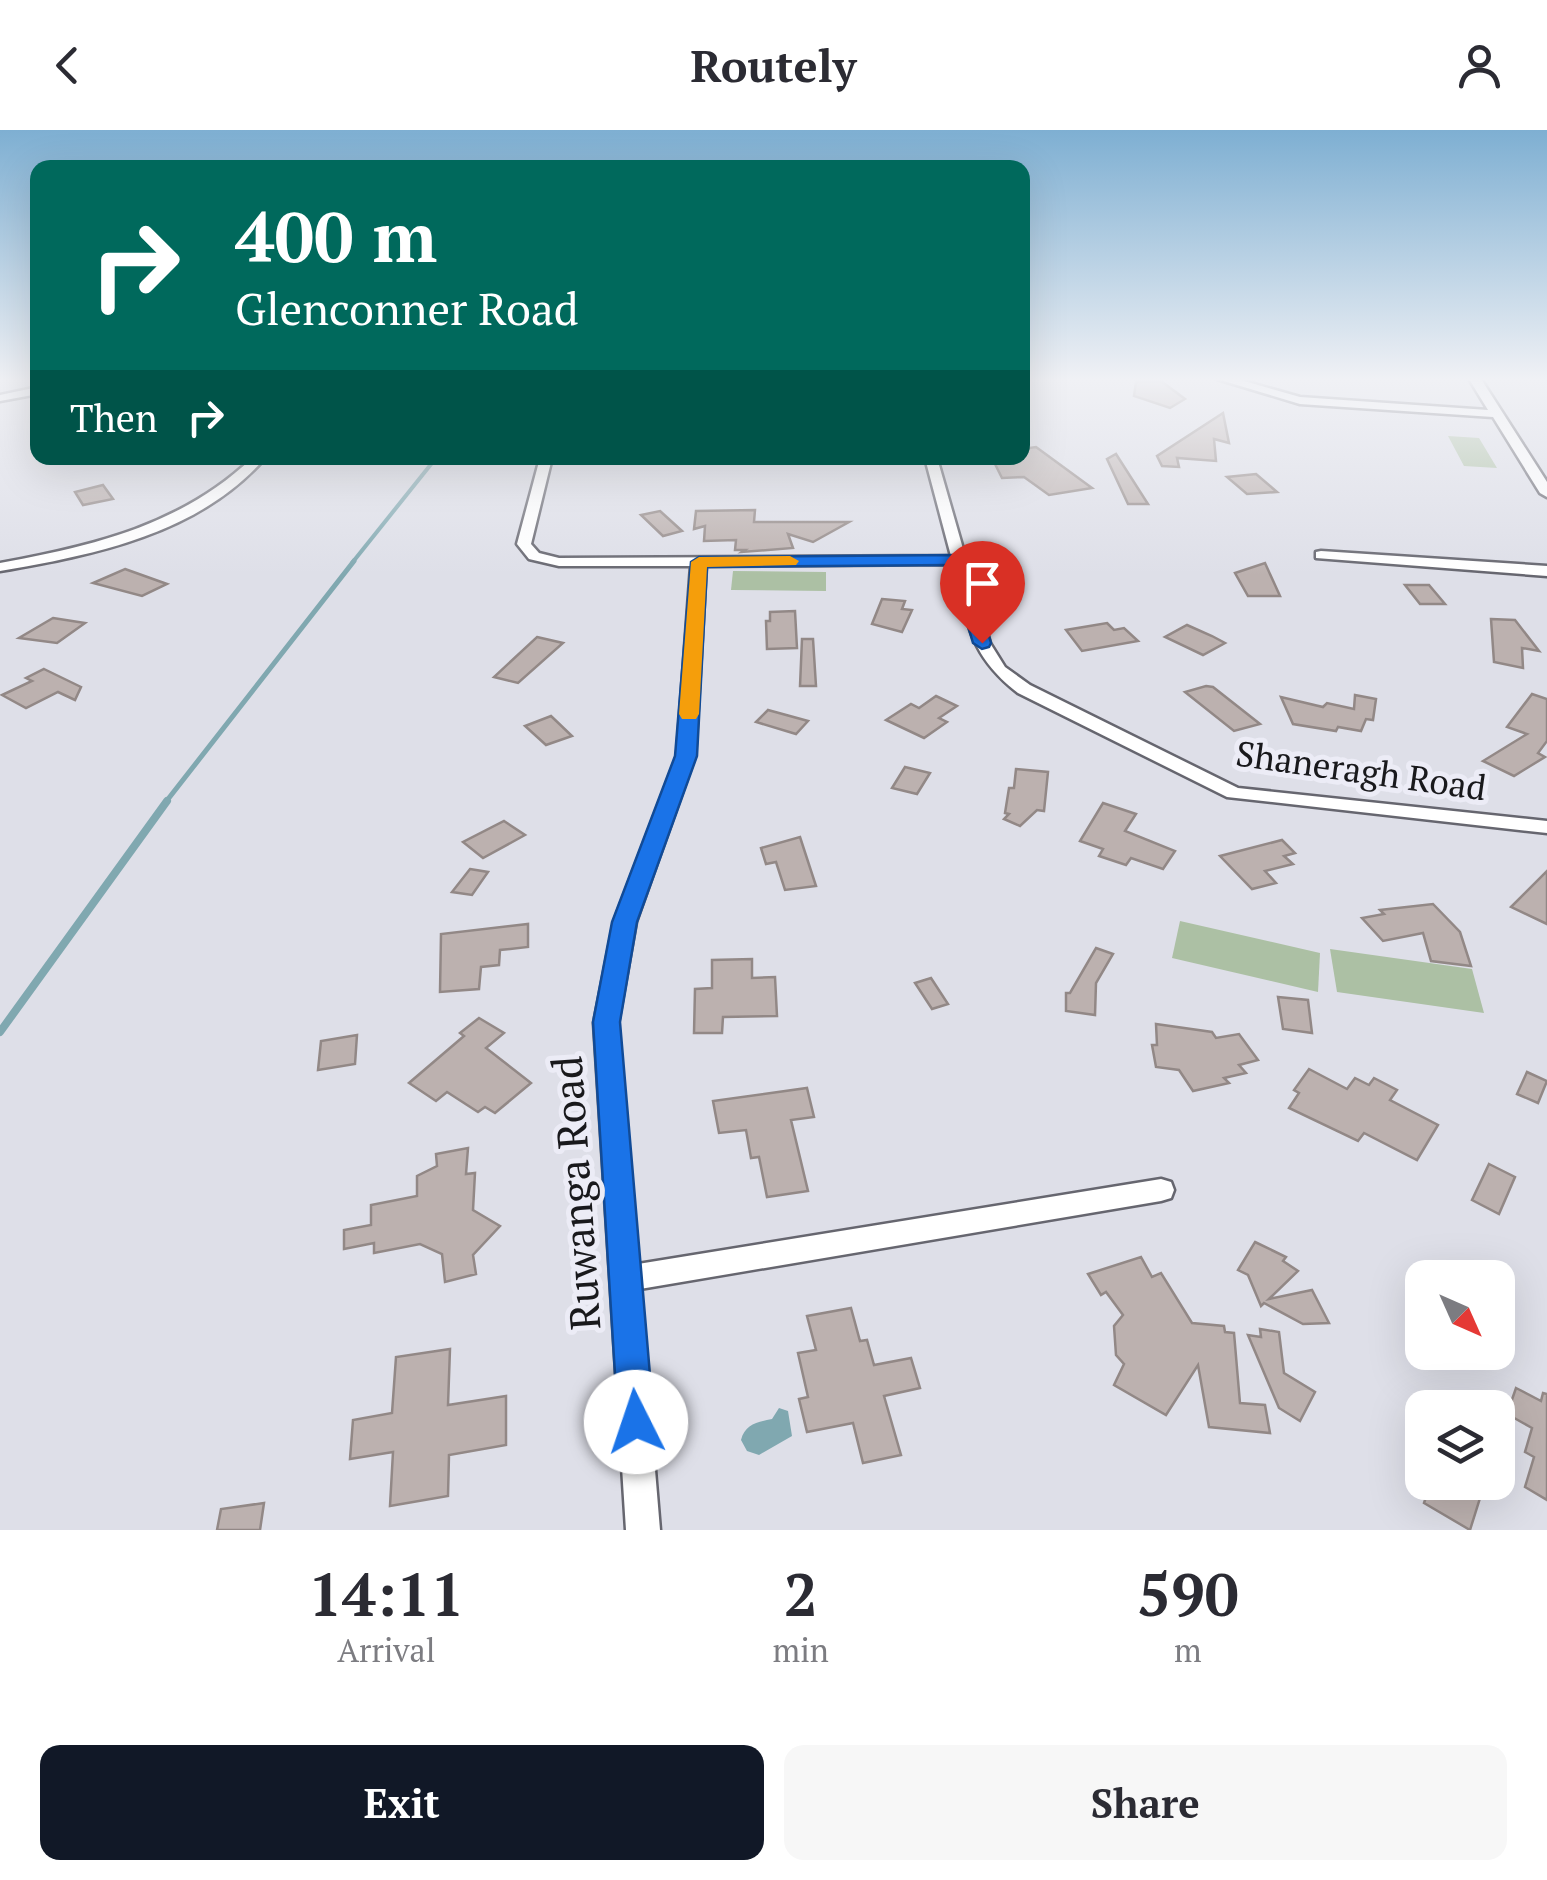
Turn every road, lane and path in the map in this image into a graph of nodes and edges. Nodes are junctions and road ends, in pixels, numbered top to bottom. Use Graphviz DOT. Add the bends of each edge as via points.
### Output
graph roads {
  1 [pos="1517,444"];
  2 [pos="250,465"];
  3 [pos="544,465"];
  4 [pos="932,465"];
  5 [pos="1547,493"];
  6 [pos="1320,555"];
  7 [pos="957,560"];
  8 [pos="699,562"];
  9 [pos="0,567"];
  10 [pos="1547,571"];
  11 [pos="1547,827"];
  12 [pos="1161,1190"];
  13 [pos="626,1279"];
  14 [pos="643,1530"];
  1 -- 5 [label="street"];
  2 -- 9 [label="street" via="168,522"];
  3 -- 8 [label="street" via="527,552 559,562"];
  4 -- 7 [label="street, Shaneragh Road"];
  6 -- 10 [label="street"];
  7 -- 8 [label="street"];
  7 -- 11 [label="street, Shaneragh Road" via="982,643 998,670 1214,784 1250,797"];
  8 -- 13 [label="street, Ruwanga Road" via="686,756 625,922 606,1022"];
  12 -- 13 [label="street"];
  13 -- 14 [label="street, Ruwanga Road"];
}
